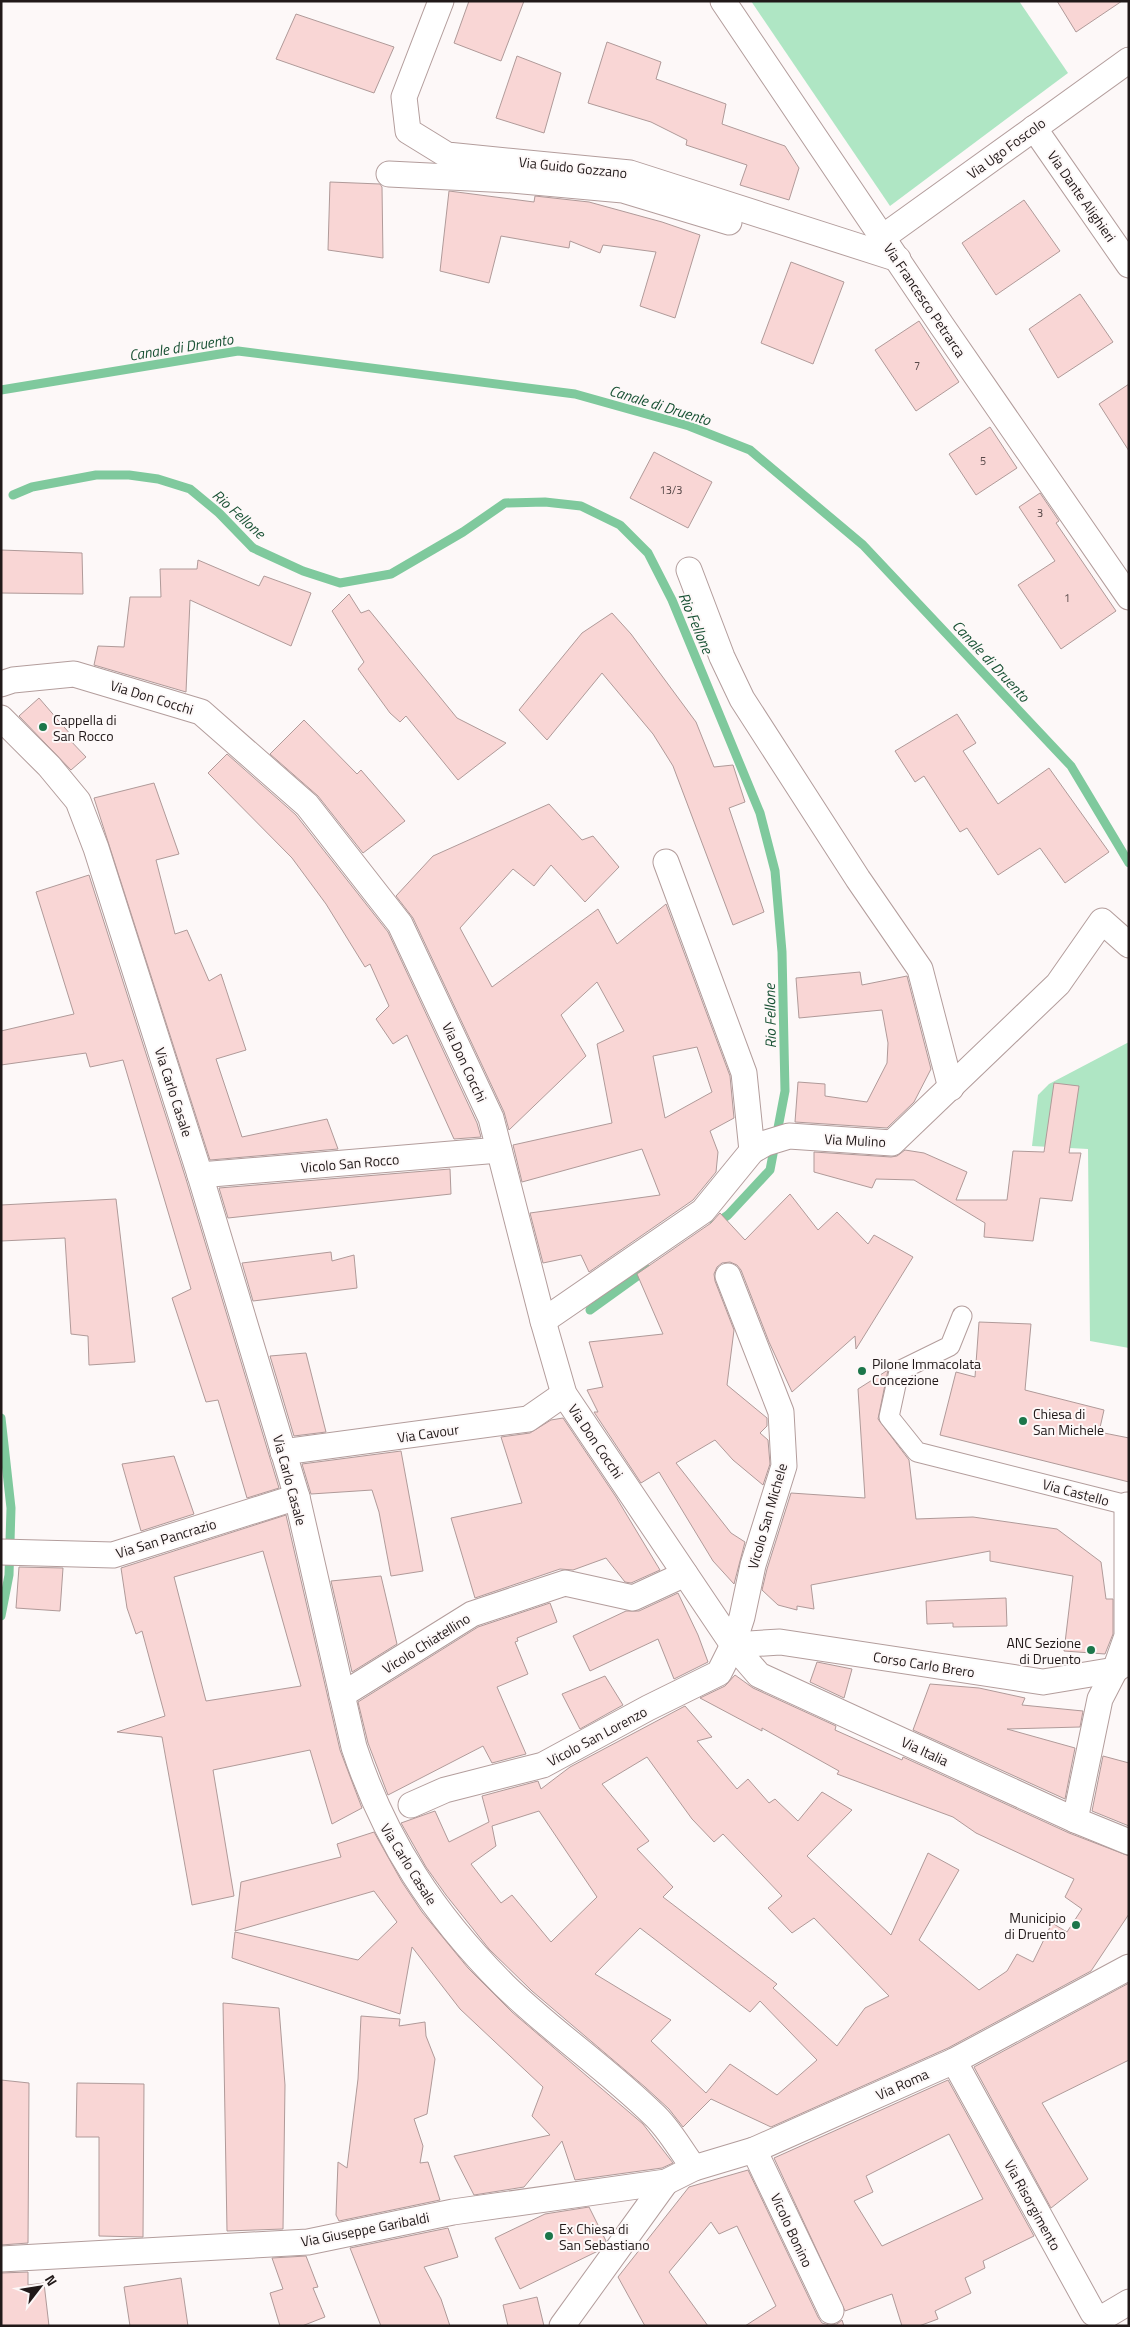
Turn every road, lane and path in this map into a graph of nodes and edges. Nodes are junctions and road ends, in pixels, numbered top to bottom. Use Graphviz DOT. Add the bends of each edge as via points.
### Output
graph roads {
  1 [pos="441,1"];
  2 [pos="723,1"];
  3 [pos="1129,60"];
  4 [pos="1034,128"];
  5 [pos="389,174"];
  6 [pos="883,237"];
  7 [pos="1129,264"];
  8 [pos="904,268"];
  9 [pos="689,570"];
  10 [pos="1129,597"];
  11 [pos="1,684"];
  12 [pos="1,718"];
  13 [pos="666,862"];
  14 [pos="1129,945"];
  15 [pos="951,1088"];
  16 [pos="769,1143"];
  17 [pos="499,1150"];
  18 [pos="200,1175"];
  19 [pos="728,1276"];
  20 [pos="962,1316"];
  21 [pos="543,1321"];
  22 [pos="564,1394"];
  23 [pos="283,1452"];
  24 [pos="297,1497"];
  25 [pos="1128,1506"];
  26 [pos="1,1552"];
  27 [pos="685,1574"];
  28 [pos="733,1645"];
  29 [pos="1124,1669"];
  30 [pos="342,1695"];
  31 [pos="411,1805"];
  32 [pos="1075,1820"];
  33 [pos="1129,1842"];
  34 [pos="1129,1967"];
  35 [pos="954,2061"];
  36 [pos="754,2150"];
  37 [pos="694,2168"];
  38 [pos="666,2182"];
  39 [pos="1,2259"];
  40 [pos="1129,2302"];
  41 [pos="831,2311"];
  42 [pos="562,2326"];
  1 -- 8 [label="street, Via Guido Gozzano" via="404,97 408,132 447,155 630,172"];
  2 -- 6 [label="street, Via Francesco Petrarca"];
  3 -- 4 [label="street, Via Ugo Foscolo"];
  4 -- 6 [label="street, Via Ugo Foscolo"];
  4 -- 7 [label="street, Via Dante Alighieri"];
  5 -- 8 [label="street, Via Guido Gozzano" via="623,190"];
  6 -- 8 [label="street, Via Francesco Petrarca"];
  8 -- 10 [label="street, Via Francesco Petrarca"];
  9 -- 15 [label="street" via="722,657 742,699 858,879 920,968"];
  11 -- 17 [label="street, Via Don Cocchi" via="74,674 201,712 307,805 400,924 491,1118"];
  12 -- 18 [label="street, Via Carlo Casale" via="50,766 78,801 96,848"];
  13 -- 16 [label="street"];
  14 -- 15 [label="street, Via Mulino" via="1102,921 1058,984"];
  15 -- 16 [label="street, Via Mulino" via="892,1143"];
  16 -- 21 [label="street" via="703,1211"];
  17 -- 18 [label="street, Vicolo San Rocco"];
  17 -- 21 [label="street, Via Don Cocchi"];
  18 -- 23 [label="street, Via Carlo Casale"];
  19 -- 28 [label="street, Vicolo San Michele" via="781,1412 784,1466 753,1565"];
  20 -- 25 [label="street, Via Castello" via="950,1346 899,1371 889,1417 917,1452"];
  21 -- 22 [label="street, Via Don Cocchi"];
  22 -- 23 [label="street, Via Cavour" via="528,1420"];
  22 -- 27 [label="street, Via Don Cocchi"];
  23 -- 24 [label="street, Via Carlo Casale"];
  24 -- 26 [label="street, Via San Pancrazio" via="113,1555"];
  24 -- 30 [label="street, Via Carlo Casale"];
  25 -- 29 [label="street, Via Castello" via="1128,1636"];
  27 -- 28 [label="street, Via Don Cocchi"];
  27 -- 30 [label="street, Vicolo Chiatellino" via="633,1598 565,1582 472,1614"];
  28 -- 29 [label="street, Corso Carlo Brero" via="780,1642 1043,1682"];
  28 -- 31 [label="street, Vicolo San Lorenzo" via="719,1673 543,1766 445,1790"];
  28 -- 32 [label="street, Via Italia" via="759,1675"];
  29 -- 32 [label="street, Via Castello" via="1100,1699"];
  30 -- 37 [label="street, Via Carlo Casale" via="367,1788 403,1859 431,1901 505,1986 655,2115"];
  32 -- 33 [label="street, Via Italia"];
  34 -- 35 [label="street, Via Roma"];
  35 -- 36 [label="street, Via Roma"];
  35 -- 40 [label="street, Via Risorgimento" via="1093,2313 1102,2318"];
  36 -- 37 [label="street, Via Roma"];
  36 -- 41 [label="street, Vicolo Bonino"];
  37 -- 38 [label="street, Via Roma"];
  38 -- 39 [label="street, Via Giuseppe Garibaldi" via="452,2212 308,2242"];
  38 -- 42 [label="street"];
}
